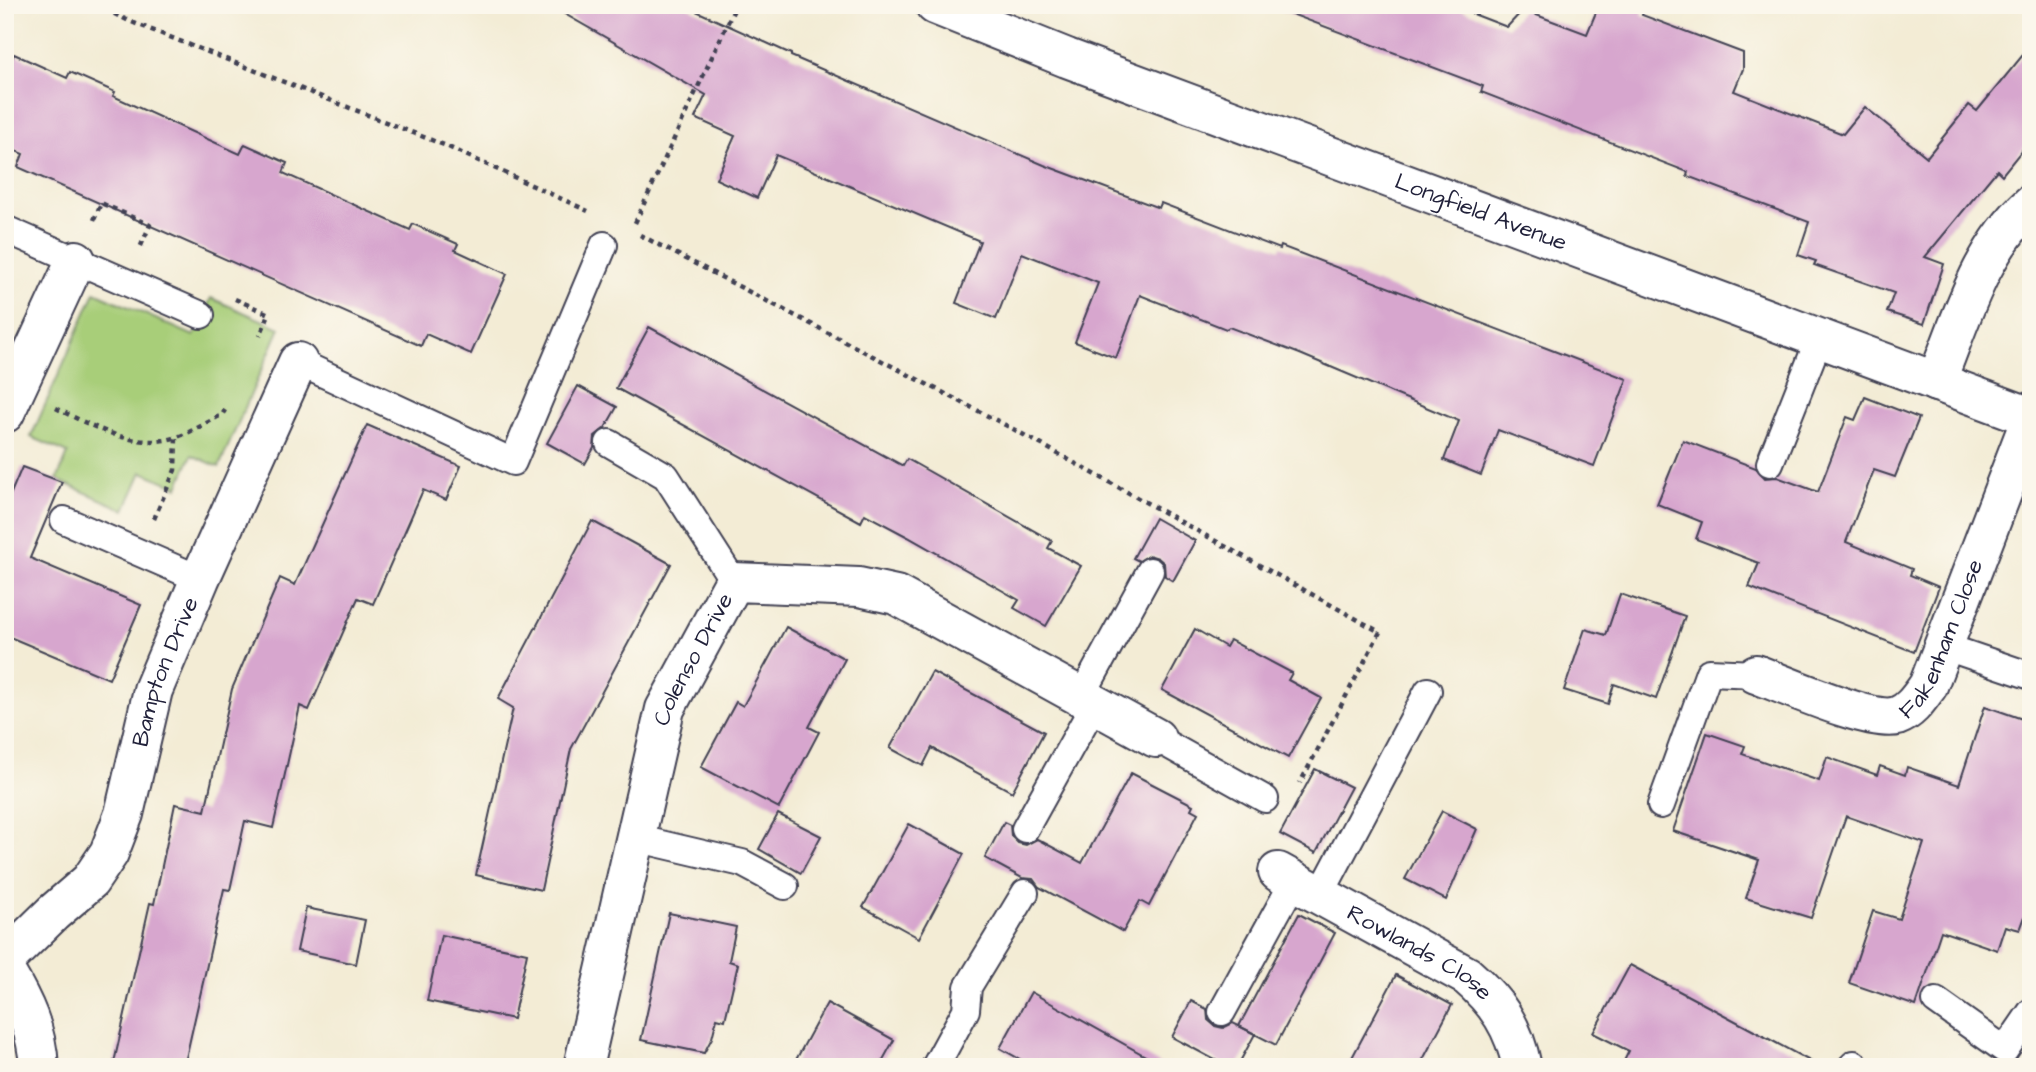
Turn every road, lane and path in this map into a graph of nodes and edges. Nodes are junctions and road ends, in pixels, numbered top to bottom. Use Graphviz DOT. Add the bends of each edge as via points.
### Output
graph roads {
  1 [pos="96,5"];
  2 [pos="736,5"];
  3 [pos="935,5"];
  4 [pos="2031,204"];
  5 [pos="594,214"];
  6 [pos="5,229"];
  7 [pos="604,245"];
  8 [pos="76,260"];
  9 [pos="201,315"];
  10 [pos="1819,339"];
  11 [pos="298,362"];
  12 [pos="1936,382"];
  13 [pos="5,413"];
  14 [pos="2031,418"];
  15 [pos="176,437"];
  16 [pos="610,443"];
  17 [pos="1770,463"];
  18 [pos="64,520"];
  19 [pos="139,552"];
  20 [pos="1150,571"];
  21 [pos="200,579"];
  22 [pos="734,582"];
  23 [pos="1943,646"];
  24 [pos="1756,674"];
  25 [pos="2031,676"];
  26 [pos="1428,691"];
  27 [pos="1087,701"];
  28 [pos="1156,738"];
  29 [pos="1296,790"];
  30 [pos="1265,799"];
  31 [pos="1661,804"];
  32 [pos="1025,829"];
  33 [pos="635,838"];
  34 [pos="1297,883"];
  35 [pos="785,886"];
  36 [pos="1025,893"];
  37 [pos="5,960"];
  38 [pos="5,971"];
  39 [pos="1936,1001"];
  40 [pos="1222,1012"];
  41 [pos="2031,1012"];
  42 [pos="937,1066"];
  43 [pos="39,1067"];
  44 [pos="583,1067"];
  45 [pos="1522,1067"];
  1 -- 5 [label="path" via="444,145"];
  2 -- 29 [label="path" via="632,231 1015,429 1380,632"];
  3 -- 10 [label="street, Longfield Avenue"];
  4 -- 12 [label="street" via="1988,255"];
  6 -- 8 [label="lane"];
  7 -- 11 [label="lane" via="513,462"];
  8 -- 9 [label="lane"];
  8 -- 13 [label="street"];
  10 -- 12 [label="street, Longfield Avenue"];
  10 -- 17 [label="lane"];
  11 -- 21 [label="street, Bampton Drive"];
  12 -- 14 [label="street, Longfield Avenue"];
  14 -- 23 [label="street, Fakenham Close"];
  15 -- 19 [label="path" via="175,470"];
  16 -- 22 [label="lane" via="666,476"];
  18 -- 19 [label="lane"];
  19 -- 21 [label="lane"];
  20 -- 27 [label="lane"];
  21 -- 37 [label="street, Bampton Drive" via="153,690 124,814 108,853 90,881"];
  22 -- 27 [label="street, Colenso Drive" via="859,587 896,595"];
  22 -- 33 [label="street, Colenso Drive" via="664,709"];
  23 -- 24 [label="street, Fakenham Close" via="1928,686 1914,705 1896,717 1869,715"];
  23 -- 25 [label="lane"];
  24 -- 31 [label="lane" via="1709,672"];
  26 -- 34 [label="lane"];
  27 -- 28 [label="street, Colenso Drive"];
  27 -- 32 [label="lane"];
  28 -- 30 [label="lane"];
  33 -- 35 [label="lane" via="742,863"];
  33 -- 44 [label="street, Colenso Drive"];
  34 -- 40 [label="lane"];
  34 -- 45 [label="street, Rowlands Close" via="1467,976 1502,1012"];
  36 -- 42 [label="lane" via="968,988 966,1010"];
  38 -- 43 [label="street" via="26,1006"];
  39 -- 41 [label="lane" via="2005,1050"];
}
